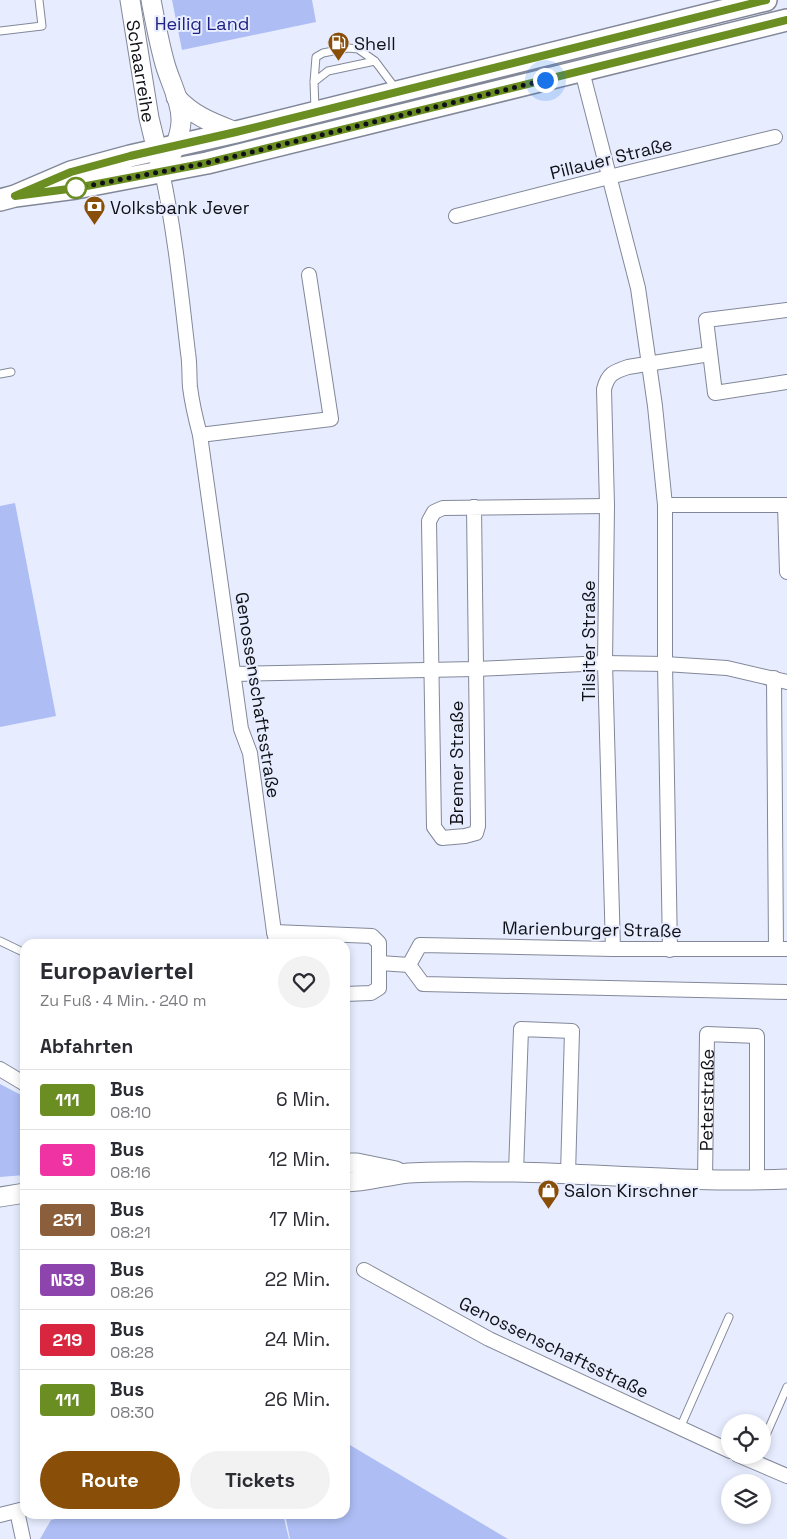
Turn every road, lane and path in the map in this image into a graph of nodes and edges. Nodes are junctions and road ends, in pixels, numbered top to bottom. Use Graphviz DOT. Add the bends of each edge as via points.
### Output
graph roads {
  1 [pos="39,0"];
  2 [pos="130,0"];
  3 [pos="151,0"];
  4 [pos="766,0"];
  5 [pos="736,4"];
  6 [pos="787,20"];
  7 [pos="0,31"];
  8 [pos="375,61"];
  9 [pos="582,71"];
  10 [pos="314,82"];
  11 [pos="398,91"];
  12 [pos="176,97"];
  13 [pos="315,112"];
  14 [pos="236,132"];
  15 [pos="775,137"];
  16 [pos="166,148"];
  17 [pos="162,172"];
  18 [pos="609,177"];
  19 [pos="7,198"];
  20 [pos="456,216"];
  21 [pos="309,275"];
  22 [pos="787,310"];
  23 [pos="710,354"];
  24 [pos="648,364"];
  25 [pos="11,372"];
  26 [pos="0,374"];
  27 [pos="787,382"];
  28 [pos="200,435"];
  29 [pos="786,505"];
  30 [pos="607,506"];
  31 [pos="664,506"];
  32 [pos="474,507"];
  33 [pos="787,572"];
  34 [pos="605,663"];
  35 [pos="665,664"];
  36 [pos="475,669"];
  37 [pos="432,670"];
  38 [pos="234,674"];
  39 [pos="780,680"];
  40 [pos="274,939"];
  41 [pos="298,939"];
  42 [pos="0,941"];
  43 [pos="613,949"];
  44 [pos="782,949"];
  45 [pos="670,950"];
  46 [pos="20,951"];
  47 [pos="380,963"];
  48 [pos="409,965"];
  49 [pos="787,992"];
  50 [pos="350,994"];
  51 [pos="0,1069"];
  52 [pos="20,1081"];
  53 [pos="350,1163"];
  54 [pos="516,1172"];
  55 [pos="407,1173"];
  56 [pos="568,1174"];
  57 [pos="787,1179"];
  58 [pos="706,1180"];
  59 [pos="757,1180"];
  60 [pos="350,1182"];
  61 [pos="787,1183"];
  62 [pos="20,1194"];
  63 [pos="0,1197"];
  64 [pos="364,1270"];
  65 [pos="729,1317"];
  66 [pos="787,1387"];
  67 [pos="771,1423"];
  68 [pos="680,1428"];
  69 [pos="721,1447"];
  70 [pos="765,1464"];
  71 [pos="787,1476"];
  72 [pos="20,1510"];
  73 [pos="0,1515"];
  74 [pos="22,1519"];
  75 [pos="23,1539"];
  1 -- 7 [label="lane" via="42,26"];
  2 -- 16 [label="main road, Schaarreihe" via="149,118"];
  3 -- 12 [label="main road, Schaarreihe"];
  4 -- 5 [label="main road"];
  5 -- 11 [label="main road"];
  6 -- 9 [label="main road"];
  8 -- 10 [label="lane" via="328,71"];
  8 -- 10 [label="lane" via="358,49 323,53 316,57"];
  8 -- 11 [label="lane"];
  9 -- 17 [label="main road"];
  9 -- 18 [label="street"];
  10 -- 13 [label="lane"];
  11 -- 13 [label="main road"];
  12 -- 14 [label="main road" via="194,113"];
  12 -- 16 [label="main road, Schaarreihe" via="181,123"];
  13 -- 14 [label="main road"];
  14 -- 16 [label="main road"];
  15 -- 18 [label="street, Pillauer Straße"];
  16 -- 17 [label="main road, Schaarreihe"];
  16 -- 19 [label="main road" via="71,172"];
  17 -- 19 [label="main road"];
  17 -- 28 [label="street, Genossenschaftsstraße" via="190,368 199,382 204,416"];
  18 -- 20 [label="street, Pillauer Straße"];
  18 -- 24 [label="street" via="638,288"];
  21 -- 28 [label="street" via="331,419"];
  22 -- 23 [label="street" via="706,320"];
  23 -- 24 [label="street, Tilsiter Straße"];
  23 -- 27 [label="street" via="715,393"];
  24 -- 30 [label="street, Tilsiter Straße" via="615,371 607,379 604,389"];
  24 -- 31 [label="street"];
  25 -- 26 [label="lane"];
  28 -- 38 [label="street, Genossenschaftsstraße"];
  29 -- 31 [label="street"];
  29 -- 33 [label="street"];
  30 -- 32 [label="street, Bremer Straße"];
  30 -- 34 [label="street, Tilsiter Straße"];
  31 -- 35 [label="street"];
  32 -- 36 [label="street, Bremer Straße"];
  32 -- 37 [label="street, Bremer Straße" via="442,508 434,512 429,521"];
  34 -- 35 [label="street"];
  34 -- 36 [label="street"];
  34 -- 43 [label="street, Tilsiter Straße"];
  35 -- 39 [label="street" via="727,668"];
  35 -- 45 [label="street"];
  36 -- 37 [label="street"];
  36 -- 37 [label="street, Bremer Straße" via="478,826 476,833 442,838 434,827"];
  37 -- 38 [label="street"];
  38 -- 40 [label="street, Genossenschaftsstraße" via="241,729 250,753"];
  39 -- 44 [label="street"];
  41 -- 47 [label="street" via="372,936 379,943"];
  42 -- 46 [label="lane"];
  43 -- 45 [label="street, Marienburger Straße"];
  43 -- 48 [label="street, Marienburger Straße" via="420,945"];
  44 -- 45 [label="street, Marienburger Straße"];
  47 -- 48 [label="street"];
  47 -- 50 [label="street" via="379,988 372,994"];
  48 -- 49 [label="street" via="422,984"];
  51 -- 52 [label="street"];
  53 -- 55 [label="main road"];
  54 -- 55 [label="main road"];
  54 -- 56 [label="main road"];
  54 -- 56 [label="street" via="521,1029 572,1031"];
  55 -- 60 [label="main road"];
  56 -- 58 [label="main road"];
  57 -- 59 [label="main road"];
  58 -- 59 [label="main road"];
  58 -- 59 [label="street, Peterstraße" via="707,1034 756,1036"];
  59 -- 61 [label="main road"];
  62 -- 63 [label="main road"];
  64 -- 68 [label="street, Genossenschaftsstraße" via="489,1339"];
  65 -- 68 [label="lane"];
  66 -- 67 [label="lane"];
  68 -- 69 [label="street, Genossenschaftsstraße"];
  70 -- 71 [label="street"];
  72 -- 73 [label="street"];
  74 -- 75 [label="street"];
}
